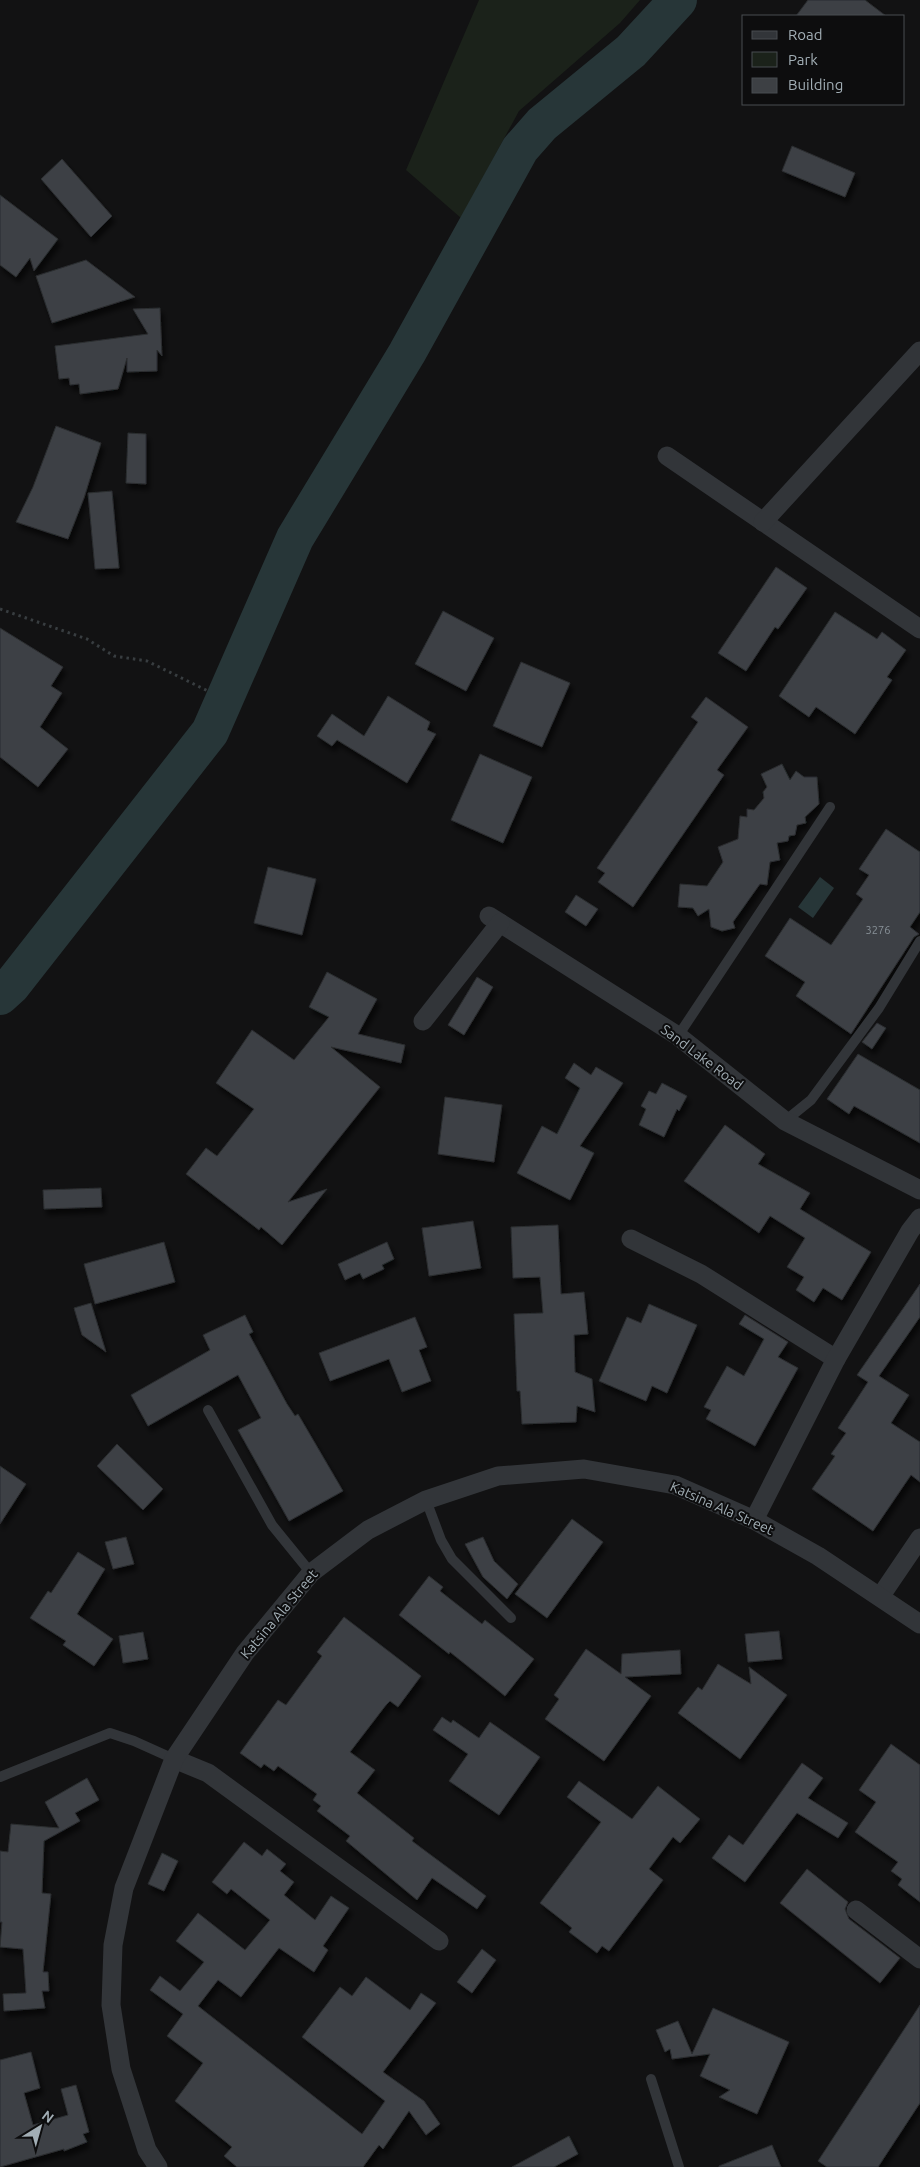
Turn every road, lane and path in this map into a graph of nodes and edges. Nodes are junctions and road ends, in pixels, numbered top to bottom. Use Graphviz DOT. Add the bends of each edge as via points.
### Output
graph roads {
  1 [pos="920,351"];
  2 [pos="668,456"];
  3 [pos="763,522"];
  4 [pos="0,609"];
  5 [pos="920,629"];
  6 [pos="210,692"];
  7 [pos="830,807"];
  8 [pos="920,940"];
  9 [pos="423,1021"];
  10 [pos="678,1036"];
  11 [pos="785,1121"];
  12 [pos="920,1190"];
  13 [pos="920,1218"];
  14 [pos="631,1239"];
  15 [pos="836,1359"];
  16 [pos="208,1410"];
  17 [pos="426,1500"];
  18 [pos="754,1520"];
  19 [pos="920,1538"];
  20 [pos="311,1573"];
  21 [pos="880,1597"];
  22 [pos="511,1618"];
  23 [pos="920,1624"];
  24 [pos="174,1759"];
  25 [pos="0,1777"];
  26 [pos="856,1910"];
  27 [pos="439,1941"];
  28 [pos="920,1959"];
  29 [pos="651,2079"];
  30 [pos="158,2167"];
  31 [pos="679,2167"];
  1 -- 3 [label="street"];
  2 -- 3 [label="street"];
  3 -- 5 [label="street"];
  4 -- 6 [label="path" via="87,639 114,656 147,661"];
  7 -- 10 [label="lane"];
  8 -- 11 [label="lane" via="879,1008 811,1100"];
  9 -- 10 [label="street, Sand Lake Road" via="494,919"];
  10 -- 11 [label="street, Sand Lake Road"];
  11 -- 12 [label="street, Sand Lake Road"];
  13 -- 15 [label="street"];
  14 -- 15 [label="street" via="701,1274"];
  15 -- 18 [label="street"];
  16 -- 20 [label="lane" via="272,1525"];
  17 -- 18 [label="street, Katsina Ala Street" via="498,1476 584,1469 674,1485"];
  17 -- 20 [label="street, Katsina Ala Street" via="368,1530"];
  17 -- 22 [label="lane" via="452,1559"];
  18 -- 21 [label="street, Katsina Ala Street" via="818,1556"];
  19 -- 21 [label="street"];
  20 -- 24 [label="street, Katsina Ala Street" via="245,1653"];
  21 -- 23 [label="street, Katsina Ala Street"];
  24 -- 25 [label="lane" via="110,1733"];
  24 -- 27 [label="street" via="208,1773"];
  24 -- 30 [label="street, Katsina Ala Street" via="124,1888 112,1945 111,2005 121,2069 148,2150"];
  26 -- 28 [label="street"];
  29 -- 31 [label="lane"];
}
